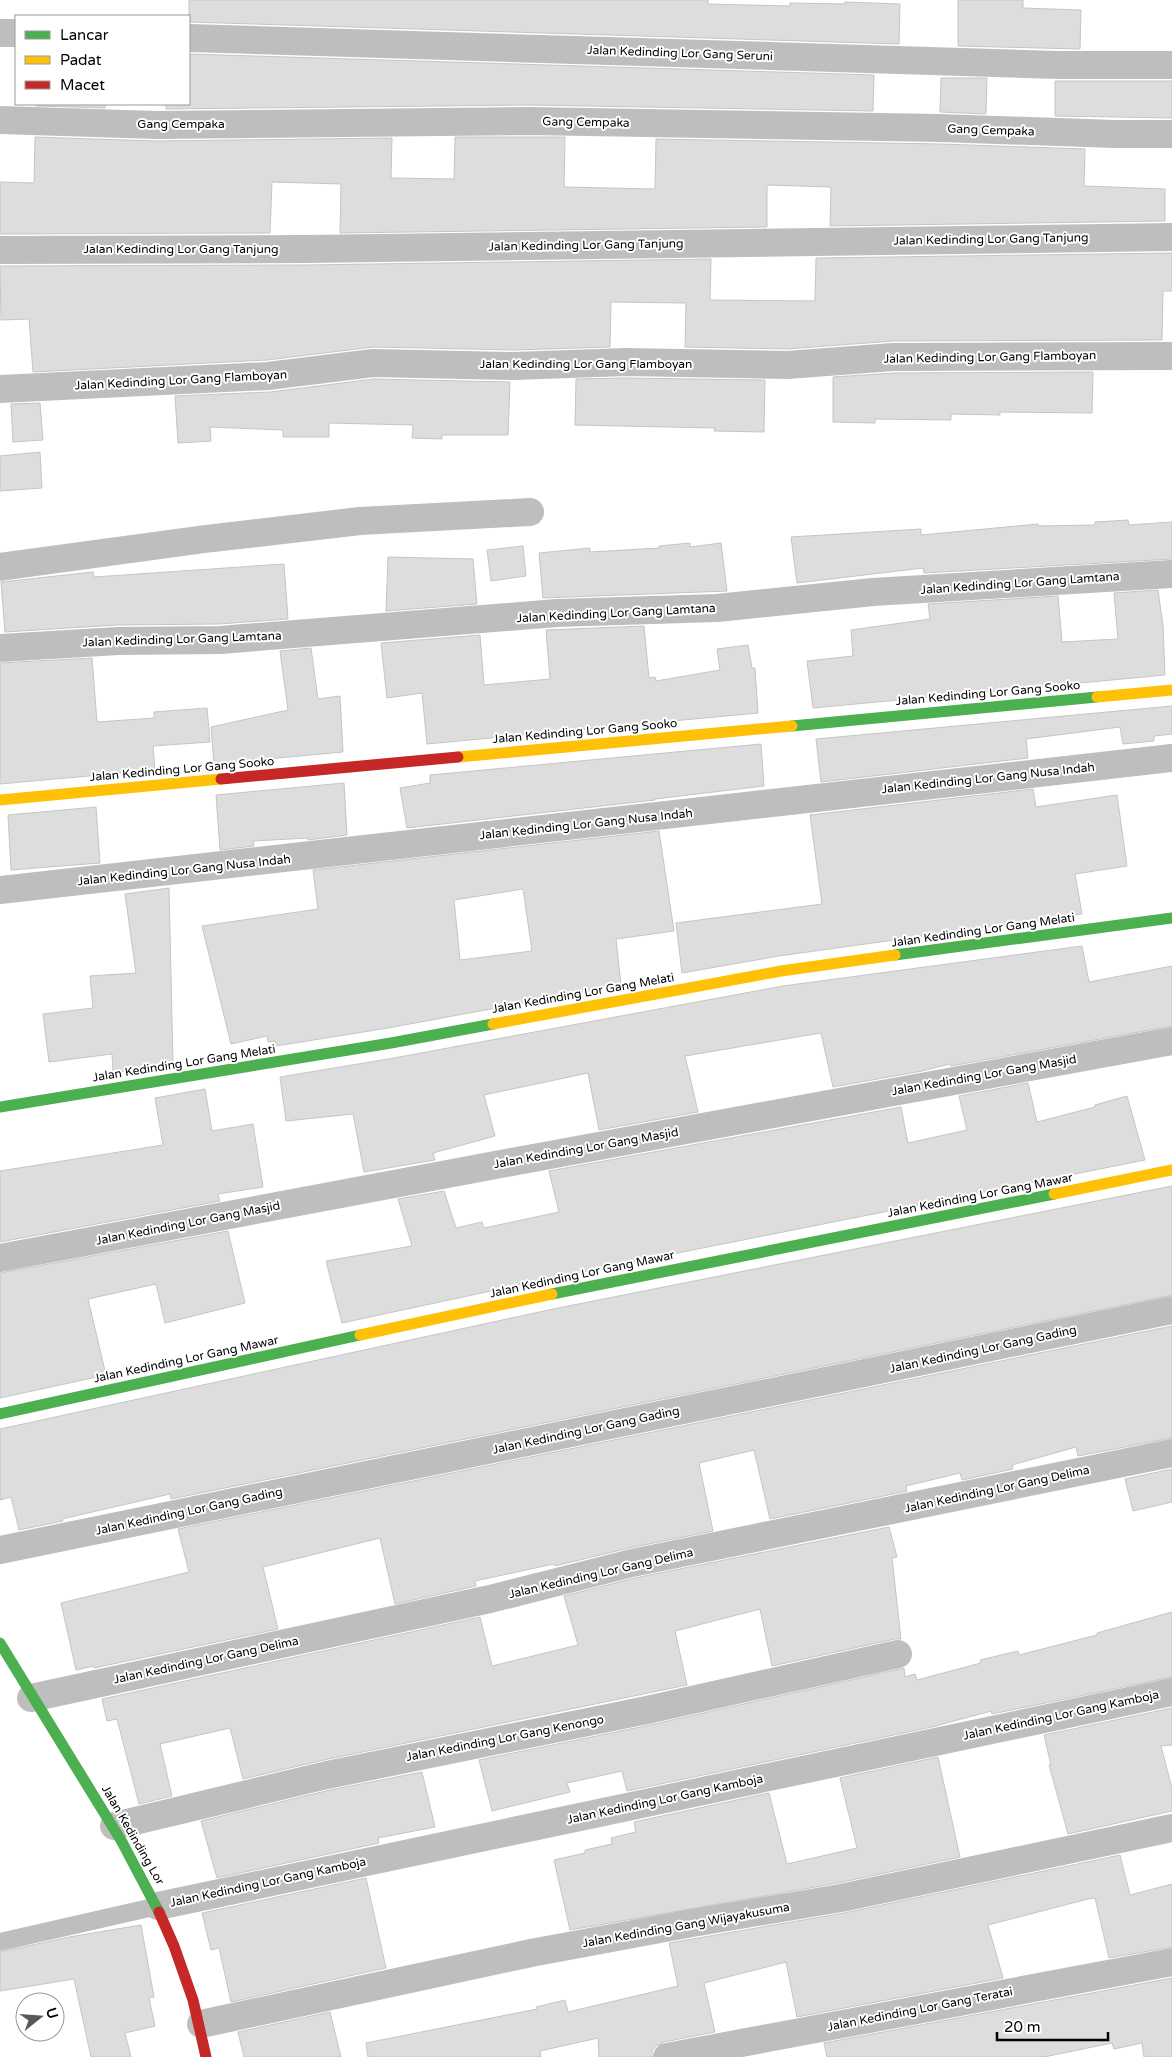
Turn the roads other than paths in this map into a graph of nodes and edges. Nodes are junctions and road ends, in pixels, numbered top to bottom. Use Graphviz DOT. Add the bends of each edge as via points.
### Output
graph roads {
  1 [pos="0,33"];
  2 [pos="15,33"];
  3 [pos="190,38"];
  4 [pos="1172,65"];
  5 [pos="0,120"];
  6 [pos="1172,134"];
  7 [pos="1172,237"];
  8 [pos="0,250"];
  9 [pos="1172,356"];
  10 [pos="0,389"];
  11 [pos="530,512"];
  12 [pos="0,567"];
  13 [pos="1172,574"];
  14 [pos="0,648"];
  15 [pos="1172,690"];
  16 [pos="1172,758"];
  17 [pos="0,800"];
  18 [pos="0,890"];
  19 [pos="1172,918"];
  20 [pos="1172,1041"];
  21 [pos="0,1107"];
  22 [pos="1172,1170"];
  23 [pos="0,1258"];
  24 [pos="1172,1310"];
  25 [pos="0,1414"];
  26 [pos="1172,1453"];
  27 [pos="0,1550"];
  28 [pos="0,1643"];
  29 [pos="898,1654"];
  30 [pos="1172,1692"];
  31 [pos="32,1698"];
  32 [pos="114,1826"];
  33 [pos="1172,1828"];
  34 [pos="158,1906"];
  35 [pos="0,1942"];
  36 [pos="1172,1962"];
  37 [pos="201,2024"];
  38 [pos="206,2057"];
  39 [pos="667,2057"];
  1 -- 2 [label="street"];
  3 -- 4 [label="street, Jalan Kedinding Lor Gang Seruni" via="1059,65"];
  5 -- 6 [label="street, Gang Cempaka" via="156,125 528,121"];
  7 -- 8 [label="street, Jalan Kedinding Lor Gang Tanjung"];
  9 -- 10 [label="street, Jalan Kedinding Lor Gang Flamboyan" via="893,357 787,365 626,362 514,366 373,364 268,376"];
  11 -- 12 [label="street" via="350,522"];
  13 -- 14 [label="street, Jalan Kedinding Lor Gang Lamtana" via="873,592 717,608 557,613 220,640 118,641"];
  15 -- 17 [label="street, Jalan Kedinding Lor Gang Sooko"];
  16 -- 18 [label="street, Jalan Kedinding Lor Gang Nusa Indah"];
  19 -- 21 [label="street, Jalan Kedinding Lor Gang Melati" via="781,971 391,1043"];
  20 -- 23 [label="street, Jalan Kedinding Lor Gang Masjid"];
  22 -- 25 [label="street, Jalan Kedinding Lor Gang Mawar" via="550,1294"];
  24 -- 27 [label="street, Jalan Kedinding Lor Gang Gading"];
  26 -- 31 [label="street, Jalan Kedinding Lor Gang Delima" via="632,1563 490,1599"];
  28 -- 31 [label="street, Jalan Kedinding Lor"];
  29 -- 32 [label="street, Jalan Kedinding Lor Gang Kenongo" via="647,1710 327,1775"];
  30 -- 34 [label="street, Jalan Kedinding Lor Gang Kamboja"];
  31 -- 32 [label="street, Jalan Kedinding Lor"];
  32 -- 34 [label="street, Jalan Kedinding Lor"];
  33 -- 37 [label="street, Jalan Kedinding Gang Wijayakusuma" via="841,1898 531,1953"];
  34 -- 35 [label="lane"];
  34 -- 37 [label="street, Jalan Kedinding Lor"];
  36 -- 39 [label="street, Jalan Kedinding Lor Gang Teratai"];
  37 -- 38 [label="street, Jalan Kedinding Lor"];
}
